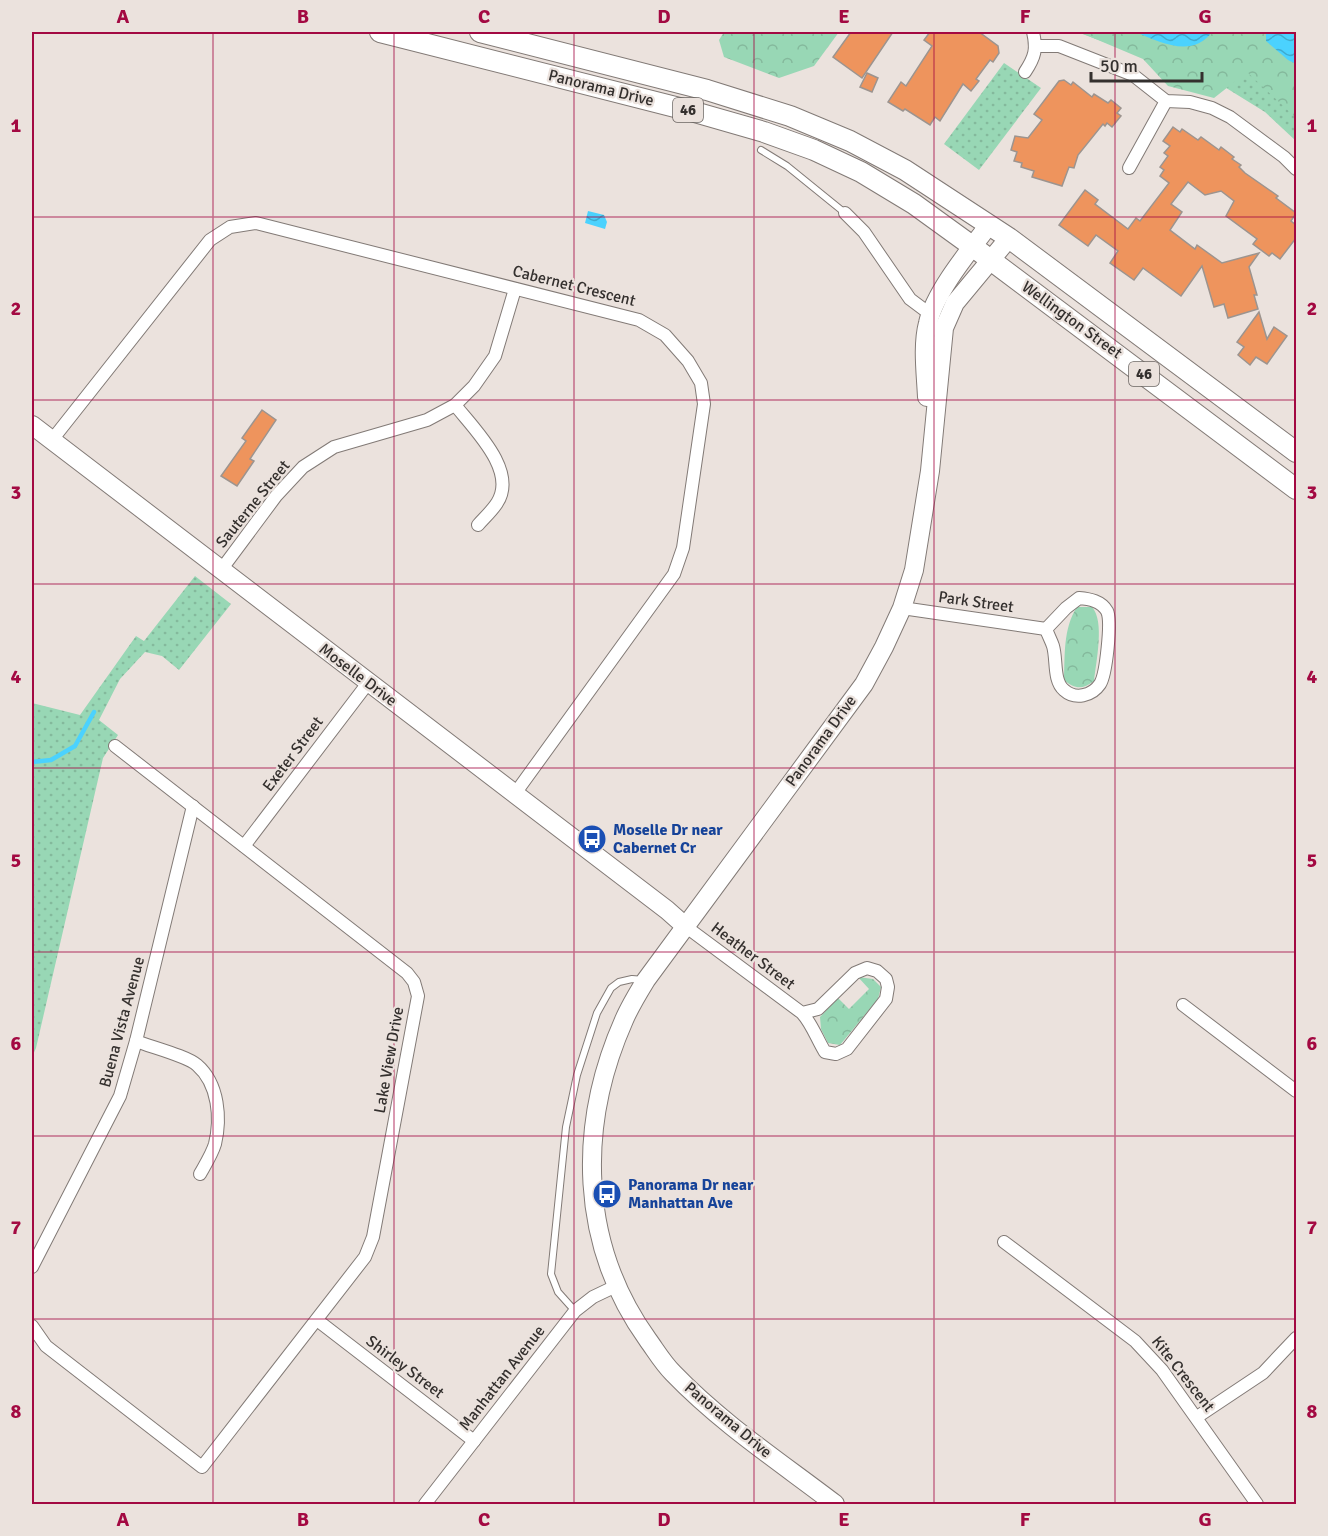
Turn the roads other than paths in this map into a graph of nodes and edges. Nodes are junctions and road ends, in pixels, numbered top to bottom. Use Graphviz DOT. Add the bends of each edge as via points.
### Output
graph roads {
  1 [pos="381,32"];
  2 [pos="480,32"];
  3 [pos="1033,32"];
  4 [pos="1036,46"];
  5 [pos="1025,72"];
  6 [pos="1166,101"];
  7 [pos="760,150"];
  8 [pos="1129,168"];
  9 [pos="1296,169"];
  10 [pos="845,213"];
  11 [pos="989,225"];
  12 [pos="1009,238"];
  13 [pos="972,246"];
  14 [pos="990,260"];
  15 [pos="515,289"];
  16 [pos="930,314"];
  17 [pos="455,405"];
  18 [pos="32,425"];
  19 [pos="52,441"];
  20 [pos="1296,452"];
  21 [pos="930,471"];
  22 [pos="1296,489"];
  23 [pos="478,525"];
  24 [pos="221,570"];
  25 [pos="902,608"];
  26 [pos="1046,629"];
  27 [pos="368,683"];
  28 [pos="115,746"];
  29 [pos="514,795"];
  30 [pos="193,806"];
  31 [pos="244,846"];
  32 [pos="685,926"];
  33 [pos="646,980"];
  34 [pos="1183,1005"];
  35 [pos="802,1013"];
  36 [pos="136,1041"];
  37 [pos="1296,1092"];
  38 [pos="200,1174"];
  39 [pos="1004,1242"];
  40 [pos="32,1267"];
  41 [pos="616,1286"];
  42 [pos="575,1311"];
  43 [pos="316,1320"];
  44 [pos="32,1326"];
  45 [pos="1296,1338"];
  46 [pos="1197,1417"];
  47 [pos="474,1441"];
  48 [pos="430,1503"];
  49 [pos="835,1504"];
  50 [pos="1257,1504"];
  1 -- 13 [label="main road, Panorama Drive / 46" via="691,111 814,150 914,204"];
  2 -- 11 [label="main road, Panorama Drive / 46" via="707,90 790,116 905,170"];
  3 -- 4 [label="street"];
  4 -- 5 [label="street" via="1035,57"];
  4 -- 6 [label="street" via="1059,46 1133,75"];
  6 -- 8 [label="street"];
  6 -- 9 [label="street" via="1212,108"];
  7 -- 10 [label="lane" via="787,166"];
  10 -- 16 [label="street" via="864,232 910,299"];
  11 -- 12 [label="main road, Panorama Drive / 46"];
  11 -- 13 [label="street, Panorama Drive"];
  12 -- 14 [label="street, Panorama Drive"];
  12 -- 20 [label="main road, Wellington Street / 46"];
  13 -- 14 [label="main road, Panorama Drive / 46"];
  13 -- 16 [label="street, Panorama Drive"];
  14 -- 21 [label="street, Panorama Drive" via="955,303 944,328"];
  14 -- 22 [label="main road, Wellington Street / 46"];
  15 -- 17 [label="street, Sauterne Street" via="495,356 474,387"];
  15 -- 19 [label="street, Cabernet Crescent" via="256,223 230,227 210,240"];
  15 -- 29 [label="street, Cabernet Crescent" via="639,320 665,335 701,383 704,404 683,548 674,574"];
  16 -- 21 [label="street, Panorama Drive" via="926,361"];
  17 -- 23 [label="street" via="497,458 502,481 498,502"];
  17 -- 24 [label="street, Sauterne Street" via="427,420 334,447 303,467 276,496"];
  18 -- 19 [label="street, Moselle Drive"];
  19 -- 24 [label="street, Moselle Drive"];
  21 -- 25 [label="street, Panorama Drive" via="914,570"];
  24 -- 27 [label="street, Moselle Drive"];
  25 -- 26 [label="street, Park Street"];
  25 -- 32 [label="street, Panorama Drive" via="864,684"];
  26 -- 26 [label="street" via="1079,598 1095,600 1106,610 1110,622 1104,672 1100,684 1088,695 1063,690"];
  27 -- 29 [label="street, Moselle Drive"];
  27 -- 31 [label="street, Exeter Street"];
  28 -- 30 [label="street, Lake View Drive"];
  29 -- 32 [label="street, Moselle Drive"];
  30 -- 31 [label="street, Lake View Drive"];
  30 -- 36 [label="street, Buena Vista Avenue"];
  31 -- 43 [label="street, Lake View Drive" via="407,973 418,996 374,1237 365,1257"];
  32 -- 33 [label="street, Panorama Drive"];
  32 -- 35 [label="street, Heather Street"];
  33 -- 41 [label="street, Panorama Drive" via="624,1018 608,1059 592,1135 592,1188 597,1220"];
  33 -- 42 [label="lane" via="632,979 611,988 597,1013 577,1075 566,1127 551,1274 558,1292"];
  34 -- 37 [label="street"];
  35 -- 35 [label="street, Heather Street" via="818,1009 855,973 867,968 886,979 886,999 847,1049 836,1054 825,1052"];
  36 -- 38 [label="street" via="197,1064 208,1078 217,1099 218,1119 214,1146"];
  36 -- 40 [label="street, Buena Vista Avenue" via="120,1096"];
  39 -- 46 [label="street, Kite Crescent" via="1135,1341"];
  41 -- 42 [label="street, Manhattan Avenue"];
  41 -- 49 [label="street, Panorama Drive" via="670,1371 707,1407"];
  42 -- 47 [label="street, Manhattan Avenue"];
  43 -- 44 [label="street, Lake View Drive" via="202,1467 46,1346"];
  43 -- 47 [label="street, Shirley Street"];
  45 -- 46 [label="street" via="1263,1373"];
  46 -- 50 [label="street, Kite Crescent"];
  47 -- 48 [label="street, Manhattan Avenue"];
}
